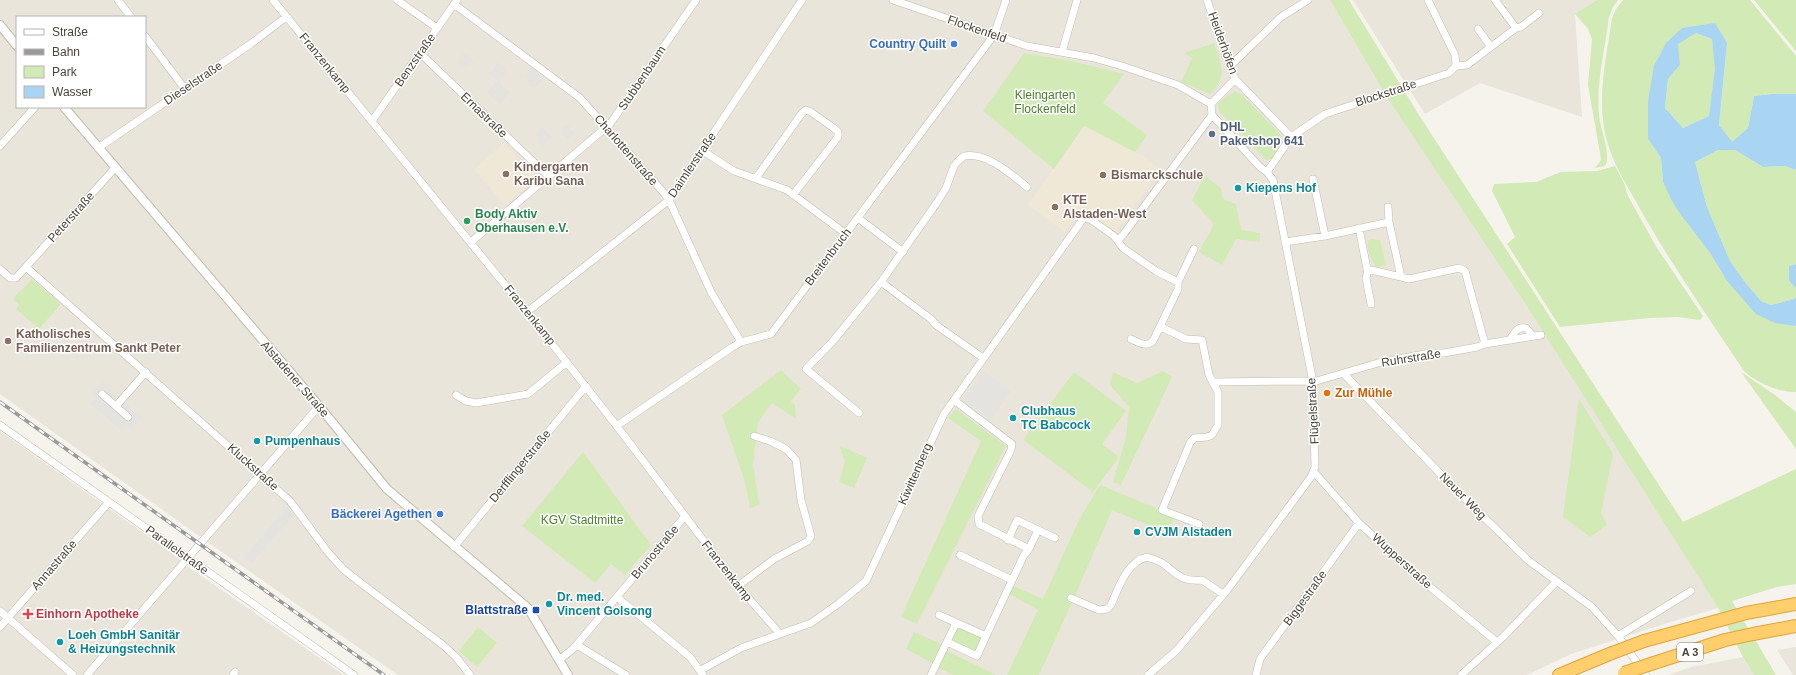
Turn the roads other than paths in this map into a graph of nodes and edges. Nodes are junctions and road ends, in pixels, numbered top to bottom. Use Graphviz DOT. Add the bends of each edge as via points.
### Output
graph roads {
  1 [pos="118,0"];
  2 [pos="273,0"];
  3 [pos="397,0"];
  4 [pos="696,0"];
  5 [pos="802,0"];
  6 [pos="893,0"];
  7 [pos="1006,0"];
  8 [pos="1077,0"];
  9 [pos="1207,0"];
  10 [pos="1308,0"];
  11 [pos="1428,0"];
  12 [pos="1495,0"];
  13 [pos="456,2"];
  14 [pos="1539,13"];
  15 [pos="129,16"];
  16 [pos="288,18"];
  17 [pos="0,25"];
  18 [pos="437,28"];
  19 [pos="1516,28"];
  20 [pos="1478,29"];
  21 [pos="994,35"];
  22 [pos="146,37"];
  23 [pos="16,45"];
  24 [pos="1491,47"];
  25 [pos="1062,52"];
  26 [pos="420,53"];
  27 [pos="1230,66"];
  28 [pos="1456,66"];
  29 [pos="1235,79"];
  30 [pos="185,89"];
  31 [pos="1211,104"];
  32 [pos="34,108"];
  33 [pos="65,108"];
  34 [pos="1212,115"];
  35 [pos="372,121"];
  36 [pos="606,127"];
  37 [pos="1291,136"];
  38 [pos="0,146"];
  39 [pos="98,148"];
  40 [pos="703,151"];
  41 [pos="115,168"];
  42 [pos="1267,172"];
  43 [pos="548,176"];
  44 [pos="756,178"];
  45 [pos="1313,179"];
  46 [pos="1027,187"];
  47 [pos="794,195"];
  48 [pos="669,200"];
  49 [pos="1388,207"];
  50 [pos="858,218"];
  51 [pos="1390,222"];
  52 [pos="1359,228"];
  53 [pos="846,234"];
  54 [pos="1325,236"];
  55 [pos="1118,240"];
  56 [pos="471,242"];
  57 [pos="1285,242"];
  58 [pos="1194,249"];
  59 [pos="903,252"];
  60 [pos="26,266"];
  61 [pos="0,269"];
  62 [pos="1368,270"];
  63 [pos="1401,277"];
  64 [pos="881,282"];
  65 [pos="1178,282"];
  66 [pos="1371,304"];
  67 [pos="527,312"];
  68 [pos="1161,327"];
  69 [pos="1130,339"];
  70 [pos="1510,340"];
  71 [pos="741,342"];
  72 [pos="1485,344"];
  73 [pos="983,358"];
  74 [pos="567,362"];
  75 [pos="146,372"];
  76 [pos="1344,374"];
  77 [pos="1213,382"];
  78 [pos="1313,382"];
  79 [pos="586,386"];
  80 [pos="102,394"];
  81 [pos="456,395"];
  82 [pos="954,400"];
  83 [pos="116,406"];
  84 [pos="319,406"];
  85 [pos="860,413"];
  86 [pos="128,417"];
  87 [pos="616,424"];
  88 [pos="0,425"];
  89 [pos="754,436"];
  90 [pos="1314,472"];
  91 [pos="262,474"];
  92 [pos="109,502"];
  93 [pos="686,516"];
  94 [pos="1359,523"];
  95 [pos="1198,524"];
  96 [pos="1038,530"];
  97 [pos="1055,538"];
  98 [pos="1008,540"];
  99 [pos="454,547"];
  100 [pos="1029,549"];
  101 [pos="960,555"];
  102 [pos="188,559"];
  103 [pos="1012,580"];
  104 [pos="1556,582"];
  105 [pos="738,586"];
  106 [pos="1691,591"];
  107 [pos="1223,594"];
  108 [pos="617,597"];
  109 [pos="1070,598"];
  110 [pos="1796,604"];
  111 [pos="0,611"];
  112 [pos="939,615"];
  113 [pos="8,618"];
  114 [pos="956,623"];
  115 [pos="1796,626"];
  116 [pos="0,627"];
  117 [pos="780,634"];
  118 [pos="986,636"];
  119 [pos="1618,636"];
  120 [pos="947,642"];
  121 [pos="1497,642"];
  122 [pos="577,645"];
  123 [pos="559,660"];
  124 [pos="702,672"];
  125 [pos="1620,674"];
  126 [pos="73,675"];
  127 [pos="87,675"];
  128 [pos="354,675"];
  129 [pos="470,675"];
  130 [pos="568,675"];
  131 [pos="626,675"];
  132 [pos="931,675"];
  133 [pos="1148,675"];
  134 [pos="1256,675"];
  135 [pos="1461,675"];
  136 [pos="1559,675"];
  137 [pos="1646,675"];
  1 -- 15 [label="street"];
  2 -- 16 [label="street, Franzenkamp"];
  3 -- 18 [label="street"];
  4 -- 36 [label="street, Stubbenbaum" via="613,121"];
  5 -- 40 [label="street, Daimlerstraße"];
  6 -- 21 [label="street, Flockenfeld"];
  7 -- 21 [label="street, Breitenbruch"];
  8 -- 25 [label="street"];
  9 -- 27 [label="street, Heiderhöfen"];
  10 -- 27 [label="street" via="1281,17"];
  11 -- 28 [label="street" via="1455,55"];
  12 -- 19 [label="street"];
  13 -- 18 [label="street, Benzstraße"];
  13 -- 36 [label="street, Charlottenstraße" via="580,98"];
  14 -- 19 [label="street, Blockstraße"];
  16 -- 30 [label="street, Dieselstraße"];
  16 -- 35 [label="street, Franzenkamp"];
  17 -- 23 [label="street"];
  18 -- 26 [label="street, Benzstraße"];
  19 -- 24 [label="street, Blockstraße"];
  20 -- 24 [label="street"];
  21 -- 25 [label="street, Flockenfeld" via="1027,46"];
  21 -- 50 [label="street, Breitenbruch"];
  22 -- 30 [label="street"];
  24 -- 28 [label="street, Blockstraße" via="1467,65"];
  25 -- 31 [label="street, Flockenfeld" via="1101,60 1178,85"];
  26 -- 35 [label="street, Benzstraße"];
  26 -- 43 [label="street, Ernastraße"];
  27 -- 29 [label="street, Heiderhöfen"];
  28 -- 37 [label="street, Blockstraße" via="1449,73 1330,111"];
  29 -- 31 [label="street"];
  29 -- 37 [label="street, Heiderhöfen"];
  30 -- 39 [label="street, Dieselstraße"];
  31 -- 34 [label="street"];
  32 -- 38 [label="street"];
  33 -- 39 [label="street, Alstadener Straße"];
  34 -- 42 [label="street, Flügelstraße"];
  34 -- 55 [label="street"];
  35 -- 56 [label="street, Franzenkamp"];
  36 -- 43 [label="street, Stubbenbaum"];
  36 -- 48 [label="street, Charlottenstraße"];
  37 -- 42 [label="street, Blockstraße"];
  39 -- 41 [label="street, Alstadener Straße"];
  40 -- 44 [label="street" via="730,169"];
  40 -- 48 [label="street, Daimlerstraße"];
  41 -- 60 [label="street, Peterstraße"];
  41 -- 84 [label="street, Alstadener Straße"];
  42 -- 57 [label="street, Flügelstraße" via="1274,185"];
  43 -- 56 [label="street, Stubbenbaum"];
  44 -- 47 [label="street"];
  44 -- 47 [label="street" via="802,113 806,110 811,112 835,128 838,137"];
  45 -- 54 [label="street"];
  46 -- 59 [label="street" via="1000,166 976,156 961,157 954,166 941,196"];
  47 -- 53 [label="street"];
  48 -- 67 [label="street, Daimlerstraße"];
  48 -- 71 [label="street, Charlottenstraße" via="709,288"];
  49 -- 51 [label="street"];
  50 -- 53 [label="street, Breitenbruch"];
  50 -- 59 [label="street"];
  51 -- 52 [label="street"];
  51 -- 63 [label="street"];
  52 -- 54 [label="street"];
  52 -- 62 [label="street"];
  53 -- 71 [label="street, Breitenbruch" via="771,334"];
  54 -- 57 [label="street"];
  55 -- 65 [label="street" via="1123,248 1156,271"];
  55 -- 73 [label="street, Kiwittenberg" via="1085,218"];
  56 -- 67 [label="street, Franzenkamp"];
  57 -- 78 [label="street, Flügelstraße"];
  58 -- 65 [label="street"];
  59 -- 64 [label="street"];
  60 -- 61 [label="street, Peterstraße" via="14,279"];
  60 -- 75 [label="street, Kluckstraße"];
  62 -- 63 [label="street"];
  62 -- 66 [label="street" via="1366,278"];
  63 -- 72 [label="street" via="1409,279 1459,268 1464,270"];
  64 -- 73 [label="street"];
  64 -- 85 [label="street" via="833,342 806,369"];
  65 -- 68 [label="street" via="1178,289"];
  67 -- 74 [label="street, Franzenkamp"];
  68 -- 69 [label="street" via="1149,344"];
  68 -- 77 [label="street" via="1186,339 1202,340 1208,375"];
  70 -- 70 [label="street, Ruhrstraße" via="1537,336 1520,327"];
  70 -- 72 [label="street, Ruhrstraße"];
  71 -- 87 [label="street, Breitenbruch"];
  72 -- 76 [label="street, Ruhrstraße" via="1378,363"];
  73 -- 82 [label="street, Kiwittenberg"];
  74 -- 79 [label="street, Franzenkamp"];
  74 -- 81 [label="street" via="535,391 528,394 476,404"];
  75 -- 83 [label="street"];
  75 -- 91 [label="street, Kluckstraße"];
  76 -- 78 [label="street, Ruhrstraße"];
  76 -- 104 [label="street, Neuer Weg" via="1474,508 1533,564"];
  77 -- 78 [label="street, Ruhrstraße"];
  77 -- 95 [label="street" via="1218,392 1217,428 1207,437 1197,437 1190,442 1162,510"];
  78 -- 90 [label="street, Flügelstraße"];
  79 -- 87 [label="street, Franzenkamp"];
  79 -- 99 [label="street, Derfflingerstraße"];
  80 -- 83 [label="street"];
  82 -- 98 [label="street" via="1012,444 978,519 981,526"];
  82 -- 117 [label="street, Kiwittenberg" via="940,420 866,581 811,623"];
  83 -- 86 [label="street"];
  84 -- 91 [label="street"];
  84 -- 99 [label="street, Alstadener Straße" via="387,488"];
  87 -- 93 [label="street, Franzenkamp"];
  88 -- 92 [label="street, Parallelstraße"];
  89 -- 105 [label="street" via="786,449 796,460 801,500 811,536 808,541 774,559"];
  90 -- 94 [label="street, Wupperstraße"];
  90 -- 107 [label="street"];
  91 -- 102 [label="street"];
  91 -- 129 [label="street, Kluckstraße" via="297,509 343,569 443,645"];
  92 -- 102 [label="street, Parallelstraße"];
  92 -- 113 [label="street, Annastraße"];
  93 -- 105 [label="street, Franzenkamp"];
  93 -- 108 [label="street, Brunostraße"];
  94 -- 121 [label="street, Wupperstraße" via="1418,577"];
  94 -- 134 [label="street, Biggestraße" via="1260,658"];
  96 -- 97 [label="street"];
  96 -- 98 [label="street" via="1017,520"];
  96 -- 100 [label="street"];
  98 -- 100 [label="street"];
  99 -- 123 [label="street, Alstadener Straße" via="526,606"];
  100 -- 103 [label="street"];
  101 -- 103 [label="street"];
  102 -- 127 [label="street"];
  102 -- 128 [label="street, Parallelstraße"];
  103 -- 118 [label="street"];
  104 -- 119 [label="street, Neuer Weg" via="1592,606"];
  104 -- 121 [label="street"];
  105 -- 117 [label="street, Franzenkamp"];
  106 -- 119 [label="street"];
  107 -- 109 [label="street" via="1202,580 1190,581 1175,575 1164,564 1147,557 1130,567 1107,610 1099,610"];
  107 -- 133 [label="street" via="1176,651"];
  108 -- 122 [label="street, Brunostraße"];
  108 -- 124 [label="street" via="690,657"];
  110 -- 136 [label="highway, A 3, bridge" via="1746,613 1644,641"];
  111 -- 113 [label="street"];
  112 -- 114 [label="street"];
  113 -- 116 [label="street, Annastraße"];
  113 -- 126 [label="street"];
  114 -- 118 [label="street"];
  114 -- 120 [label="street"];
  115 -- 125 [label="highway, A 3, bridge" via="1725,640"];
  117 -- 124 [label="street, Kiwittenberg" via="741,648"];
  118 -- 120 [label="street" via="977,656"];
  119 -- 137 [label="street, Neuer Weg"];
  120 -- 132 [label="street"];
  121 -- 135 [label="street"];
  122 -- 123 [label="street, Brunostraße"];
  122 -- 131 [label="street"];
  123 -- 130 [label="street, Alstadener Straße"];
}
